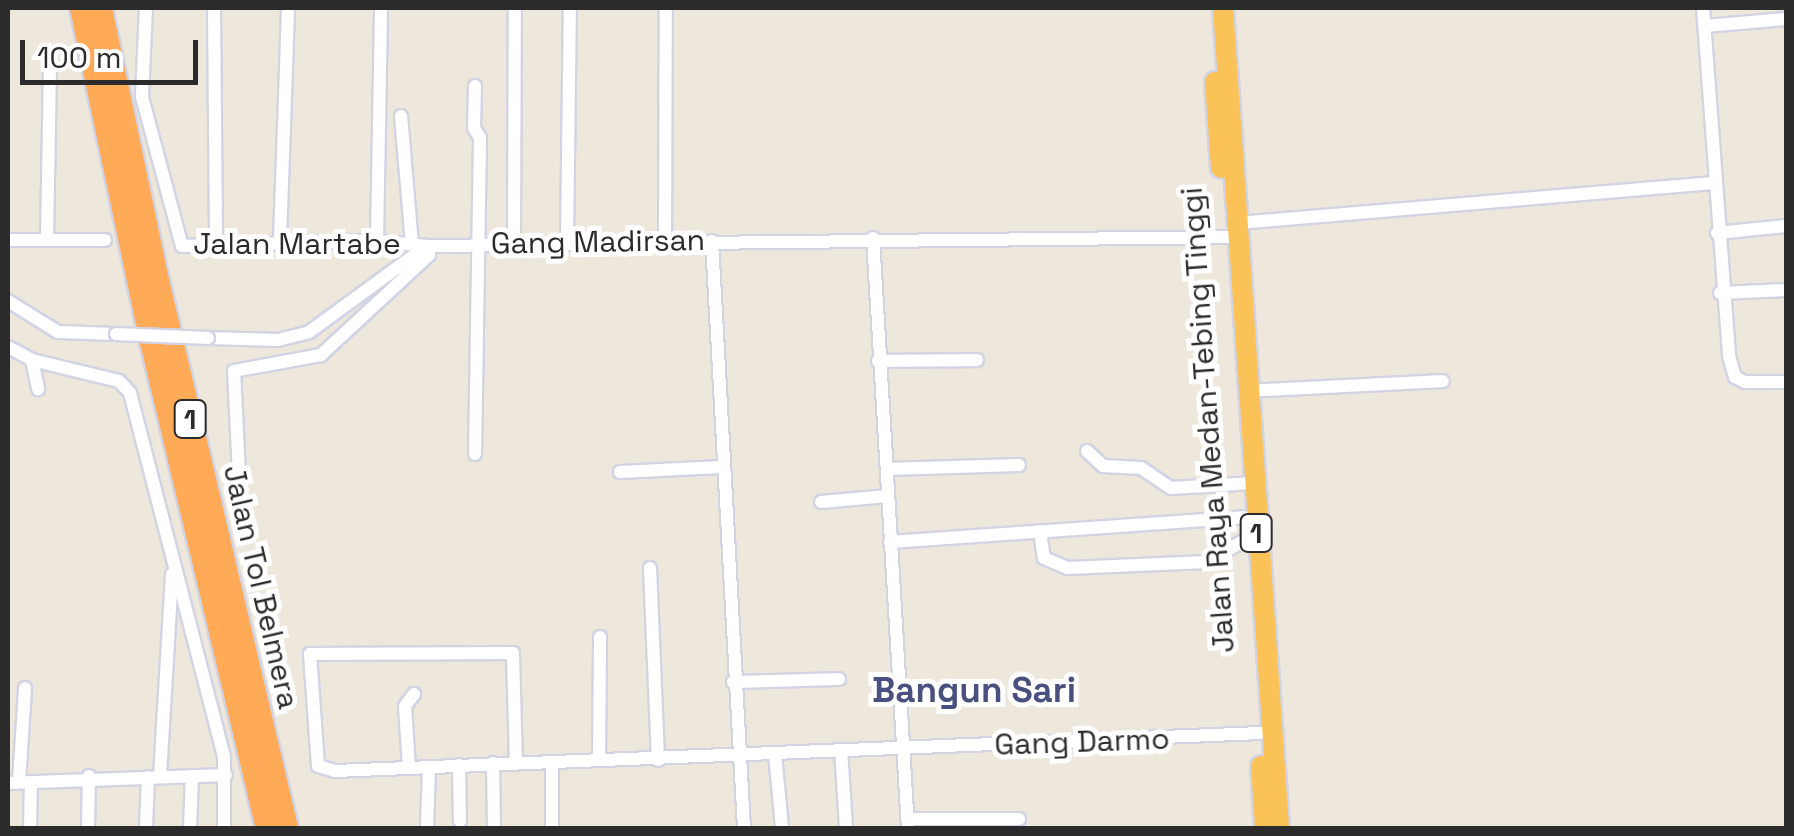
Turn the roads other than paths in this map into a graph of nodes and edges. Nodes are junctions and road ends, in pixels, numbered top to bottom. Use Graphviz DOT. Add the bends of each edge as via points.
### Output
graph roads {
  1 [pos="66,8"];
  2 [pos="81,8"];
  3 [pos="102,8"];
  4 [pos="146,8"];
  5 [pos="214,8"];
  6 [pos="288,8"];
  7 [pos="381,8"];
  8 [pos="516,8"];
  9 [pos="570,8"];
  10 [pos="666,8"];
  11 [pos="1210,8"];
  12 [pos="1223,8"];
  13 [pos="1703,8"];
  14 [pos="1786,18"];
  15 [pos="1705,26"];
  16 [pos="50,65"];
  17 [pos="475,86"];
  18 [pos="401,116"];
  19 [pos="108,144"];
  20 [pos="1712,183"];
  21 [pos="1786,226"];
  22 [pos="1235,232"];
  23 [pos="1717,233"];
  24 [pos="873,238"];
  25 [pos="47,239"];
  26 [pos="8,240"];
  27 [pos="105,240"];
  28 [pos="280,240"];
  29 [pos="665,241"];
  30 [pos="712,241"];
  31 [pos="377,242"];
  32 [pos="514,242"];
  33 [pos="216,243"];
  34 [pos="478,243"];
  35 [pos="567,244"];
  36 [pos="420,245"];
  37 [pos="1786,290"];
  38 [pos="1720,293"];
  39 [pos="8,301"];
  40 [pos="8,347"];
  41 [pos="32,360"];
  42 [pos="977,360"];
  43 [pos="878,361"];
  44 [pos="1443,381"];
  45 [pos="1786,382"];
  46 [pos="38,389"];
  47 [pos="1247,391"];
  48 [pos="1088,450"];
  49 [pos="475,454"];
  50 [pos="1019,465"];
  51 [pos="721,466"];
  52 [pos="887,468"];
  53 [pos="239,472"];
  54 [pos="620,472"];
  55 [pos="1247,483"];
  56 [pos="888,496"];
  57 [pos="822,502"];
  58 [pos="1244,517"];
  59 [pos="1040,531"];
  60 [pos="1245,540"];
  61 [pos="890,542"];
  62 [pos="172,567"];
  63 [pos="650,568"];
  64 [pos="600,637"];
  65 [pos="839,679"];
  66 [pos="733,682"];
  67 [pos="25,688"];
  68 [pos="414,694"];
  69 [pos="1260,733"];
  70 [pos="904,748"];
  71 [pos="841,750"];
  72 [pos="775,754"];
  73 [pos="738,756"];
  74 [pos="599,759"];
  75 [pos="658,760"];
  76 [pos="552,762"];
  77 [pos="493,763"];
  78 [pos="516,763"];
  79 [pos="459,765"];
  80 [pos="409,767"];
  81 [pos="429,767"];
  82 [pos="89,776"];
  83 [pos="192,776"];
  84 [pos="226,776"];
  85 [pos="154,777"];
  86 [pos="19,782"];
  87 [pos="1019,820"];
  88 [pos="460,821"];
  89 [pos="908,824"];
  90 [pos="30,828"];
  91 [pos="88,828"];
  92 [pos="146,828"];
  93 [pos="190,828"];
  94 [pos="224,828"];
  95 [pos="268,828"];
  96 [pos="287,828"];
  97 [pos="427,828"];
  98 [pos="494,828"];
  99 [pos="552,828"];
  100 [pos="744,828"];
  101 [pos="782,828"];
  102 [pos="846,828"];
  103 [pos="1265,828"];
  104 [pos="1279,828"];
  1 -- 19 [label="highway"];
  2 -- 19 [label="highway, 1"];
  3 -- 96 [label="highway, Jalan Tol Belmera / 1" via="156,272"];
  4 -- 33 [label="street, Jalan Martabe" via="142,96 176,238 182,246"];
  5 -- 33 [label="street"];
  6 -- 28 [label="street"];
  7 -- 31 [label="street"];
  8 -- 32 [label="street"];
  9 -- 35 [label="street"];
  10 -- 29 [label="street"];
  11 -- 22 [label="highway, Jalan Raya Medan-Tebing Tinggi / 1"];
  12 -- 22 [label="highway, Jalan Raya Medan-Tebing Tinggi / 1"];
  13 -- 15 [label="street"];
  14 -- 15 [label="street"];
  15 -- 20 [label="street"];
  16 -- 25 [label="street"];
  17 -- 34 [label="street"];
  18 -- 36 [label="street"];
  19 -- 95 [label="highway, Jalan Tol Belmera / 1"];
  20 -- 22 [label="street, Gang Madirsan"];
  20 -- 23 [label="street"];
  21 -- 23 [label="street"];
  22 -- 24 [label="street, Gang Madirsan"];
  22 -- 47 [label="highway, Jalan Raya Medan-Tebing Tinggi / 1"];
  22 -- 55 [label="highway, Jalan Raya Medan-Tebing Tinggi / 1"];
  23 -- 38 [label="street"];
  24 -- 30 [label="street, Gang Madirsan"];
  24 -- 43 [label="street"];
  25 -- 26 [label="street"];
  25 -- 27 [label="street"];
  28 -- 31 [label="street, Jalan Martabe"];
  28 -- 33 [label="street, Jalan Martabe"];
  29 -- 30 [label="street, Gang Madirsan"];
  29 -- 35 [label="street, Gang Madirsan"];
  30 -- 51 [label="street"];
  31 -- 36 [label="street, Jalan Martabe"];
  32 -- 34 [label="street, Gang Madirsan"];
  32 -- 35 [label="street, Gang Madirsan"];
  34 -- 36 [label="street, Gang Madirsan"];
  34 -- 49 [label="street"];
  36 -- 39 [label="street, bridge" via="309,332 278,340 58,332"];
  36 -- 53 [label="street, Jalan Martabe" via="428,261 322,355 234,371"];
  37 -- 38 [label="street"];
  38 -- 45 [label="street" via="1735,377"];
  40 -- 41 [label="street"];
  41 -- 46 [label="street"];
  41 -- 62 [label="street" via="119,382 130,393"];
  42 -- 43 [label="street"];
  43 -- 52 [label="street"];
  44 -- 47 [label="street"];
  47 -- 55 [label="highway, Jalan Raya Medan-Tebing Tinggi / 1"];
  48 -- 55 [label="street" via="1103,466 1142,468 1170,488"];
  50 -- 52 [label="street"];
  51 -- 54 [label="street"];
  51 -- 66 [label="street"];
  52 -- 56 [label="street"];
  55 -- 58 [label="highway, Jalan Raya Medan-Tebing Tinggi / 1"];
  55 -- 104 [label="highway, Jalan Raya Medan-Tebing Tinggi / 1"];
  56 -- 57 [label="street"];
  56 -- 61 [label="street"];
  58 -- 59 [label="street"];
  58 -- 60 [label="highway, Jalan Raya Medan-Tebing Tinggi / 1"];
  59 -- 60 [label="street" via="1044,558 1068,568 1207,562"];
  59 -- 61 [label="street"];
  60 -- 69 [label="highway, Jalan Raya Medan-Tebing Tinggi / 1"];
  61 -- 70 [label="street"];
  62 -- 84 [label="street"];
  62 -- 85 [label="street"];
  63 -- 75 [label="street"];
  64 -- 74 [label="street"];
  65 -- 66 [label="street"];
  66 -- 73 [label="street"];
  67 -- 86 [label="street"];
  68 -- 80 [label="street" via="405,706"];
  69 -- 70 [label="street, Gang Darmo"];
  69 -- 103 [label="highway, Jalan Raya Medan-Tebing Tinggi / 1"];
  70 -- 71 [label="street, Gang Darmo"];
  70 -- 89 [label="street"];
  71 -- 72 [label="street, Gang Darmo"];
  71 -- 102 [label="street"];
  72 -- 73 [label="street, Gang Darmo"];
  72 -- 101 [label="street"];
  73 -- 75 [label="street, Gang Darmo"];
  73 -- 100 [label="street"];
  74 -- 75 [label="street, Gang Darmo"];
  74 -- 76 [label="street, Gang Darmo"];
  76 -- 78 [label="street, Gang Darmo"];
  76 -- 99 [label="street"];
  77 -- 78 [label="street, Gang Darmo"];
  77 -- 79 [label="street, Gang Darmo"];
  77 -- 98 [label="street"];
  78 -- 80 [label="street, Gang Darmo" via="513,653 310,654 318,766"];
  79 -- 81 [label="street, Gang Darmo"];
  79 -- 88 [label="street"];
  80 -- 81 [label="street, Gang Darmo"];
  81 -- 97 [label="street"];
  82 -- 85 [label="street"];
  82 -- 86 [label="street"];
  82 -- 91 [label="street"];
  83 -- 84 [label="street"];
  83 -- 85 [label="street"];
  83 -- 93 [label="street"];
  84 -- 94 [label="street"];
  85 -- 92 [label="street"];
  86 -- 90 [label="street"];
  87 -- 89 [label="street"];
}
